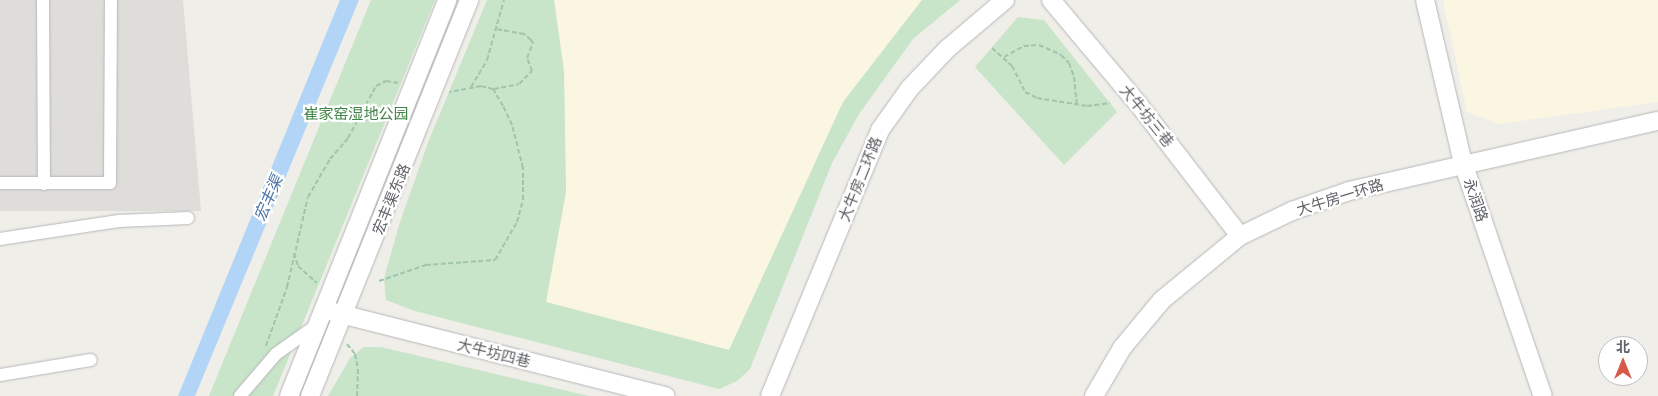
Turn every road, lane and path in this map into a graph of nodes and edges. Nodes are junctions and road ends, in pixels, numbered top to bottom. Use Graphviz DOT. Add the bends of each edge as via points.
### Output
graph roads {
  1 [pos="43,0"];
  2 [pos="111,0"];
  3 [pos="447,0"];
  4 [pos="469,0"];
  5 [pos="504,0"];
  6 [pos="1004,0"];
  7 [pos="1051,0"];
  8 [pos="1425,0"];
  9 [pos="497,29"];
  10 [pos="992,48"];
  11 [pos="1004,57"];
  12 [pos="412,86"];
  13 [pos="471,87"];
  14 [pos="493,89"];
  15 [pos="450,92"];
  16 [pos="1110,103"];
  17 [pos="1076,105"];
  18 [pos="1658,121"];
  19 [pos="1463,163"];
  20 [pos="0,184"];
  21 [pos="44,184"];
  22 [pos="188,218"];
  23 [pos="1240,236"];
  24 [pos="0,239"];
  25 [pos="294,252"];
  26 [pos="378,281"];
  27 [pos="332,288"];
  28 [pos="321,316"];
  29 [pos="341,324"];
  30 [pos="92,360"];
  31 [pos="259,373"];
  32 [pos="0,375"];
  33 [pos="240,396"];
  34 [pos="289,396"];
  35 [pos="310,396"];
  36 [pos="357,396"];
  37 [pos="666,396"];
  38 [pos="770,396"];
  39 [pos="1094,396"];
  40 [pos="1543,396"];
  1 -- 21 [label="street"];
  2 -- 21 [label="street" via="110,183"];
  3 -- 12 [label="street, 宏丰渠东路"];
  4 -- 29 [label="street, 宏丰渠东路"];
  5 -- 9 [label="path"];
  6 -- 38 [label="street, 大牛房二环路" via="946,48 910,88 880,130"];
  7 -- 23 [label="street, 大牛坊三巷" via="1139,105"];
  8 -- 19 [label="street, 永润路"];
  9 -- 13 [label="path" via="487,60"];
  9 -- 14 [label="path" via="524,34 531,40 533,43 527,58 532,71 519,84"];
  10 -- 11 [label="path"];
  11 -- 17 [label="path" via="1025,92 1051,102"];
  11 -- 17 [label="path" via="1024,46 1039,45 1061,55 1069,63 1074,77"];
  12 -- 25 [label="path" via="386,81 376,86 308,198"];
  12 -- 27 [label="street, 宏丰渠东路"];
  13 -- 14 [label="path"];
  13 -- 15 [label="path"];
  14 -- 26 [label="path" via="512,125 523,168 523,200 504,248 495,260 426,265"];
  16 -- 17 [label="path"];
  18 -- 19 [label="street, 大牛房一环路"];
  19 -- 23 [label="street, 大牛房一环路" via="1349,191 1292,211"];
  19 -- 40 [label="street, 永润路"];
  20 -- 21 [label="street"];
  22 -- 24 [label="street" via="119,221"];
  23 -- 39 [label="street, 大牛房一环路" via="1186,277 1157,305 1122,348"];
  25 -- 27 [label="path" via="298,266 309,278"];
  25 -- 31 [label="path"];
  27 -- 28 [label="street, 宏丰渠东路"];
  28 -- 29 [label="street, 大牛坊四巷"];
  28 -- 31 [label="street"];
  28 -- 34 [label="street, 宏丰渠东路"];
  29 -- 35 [label="street, 宏丰渠东路"];
  29 -- 36 [label="path" via="355,354"];
  29 -- 37 [label="street, 大牛坊四巷"];
  30 -- 32 [label="street"];
  31 -- 33 [label="street"];
}
